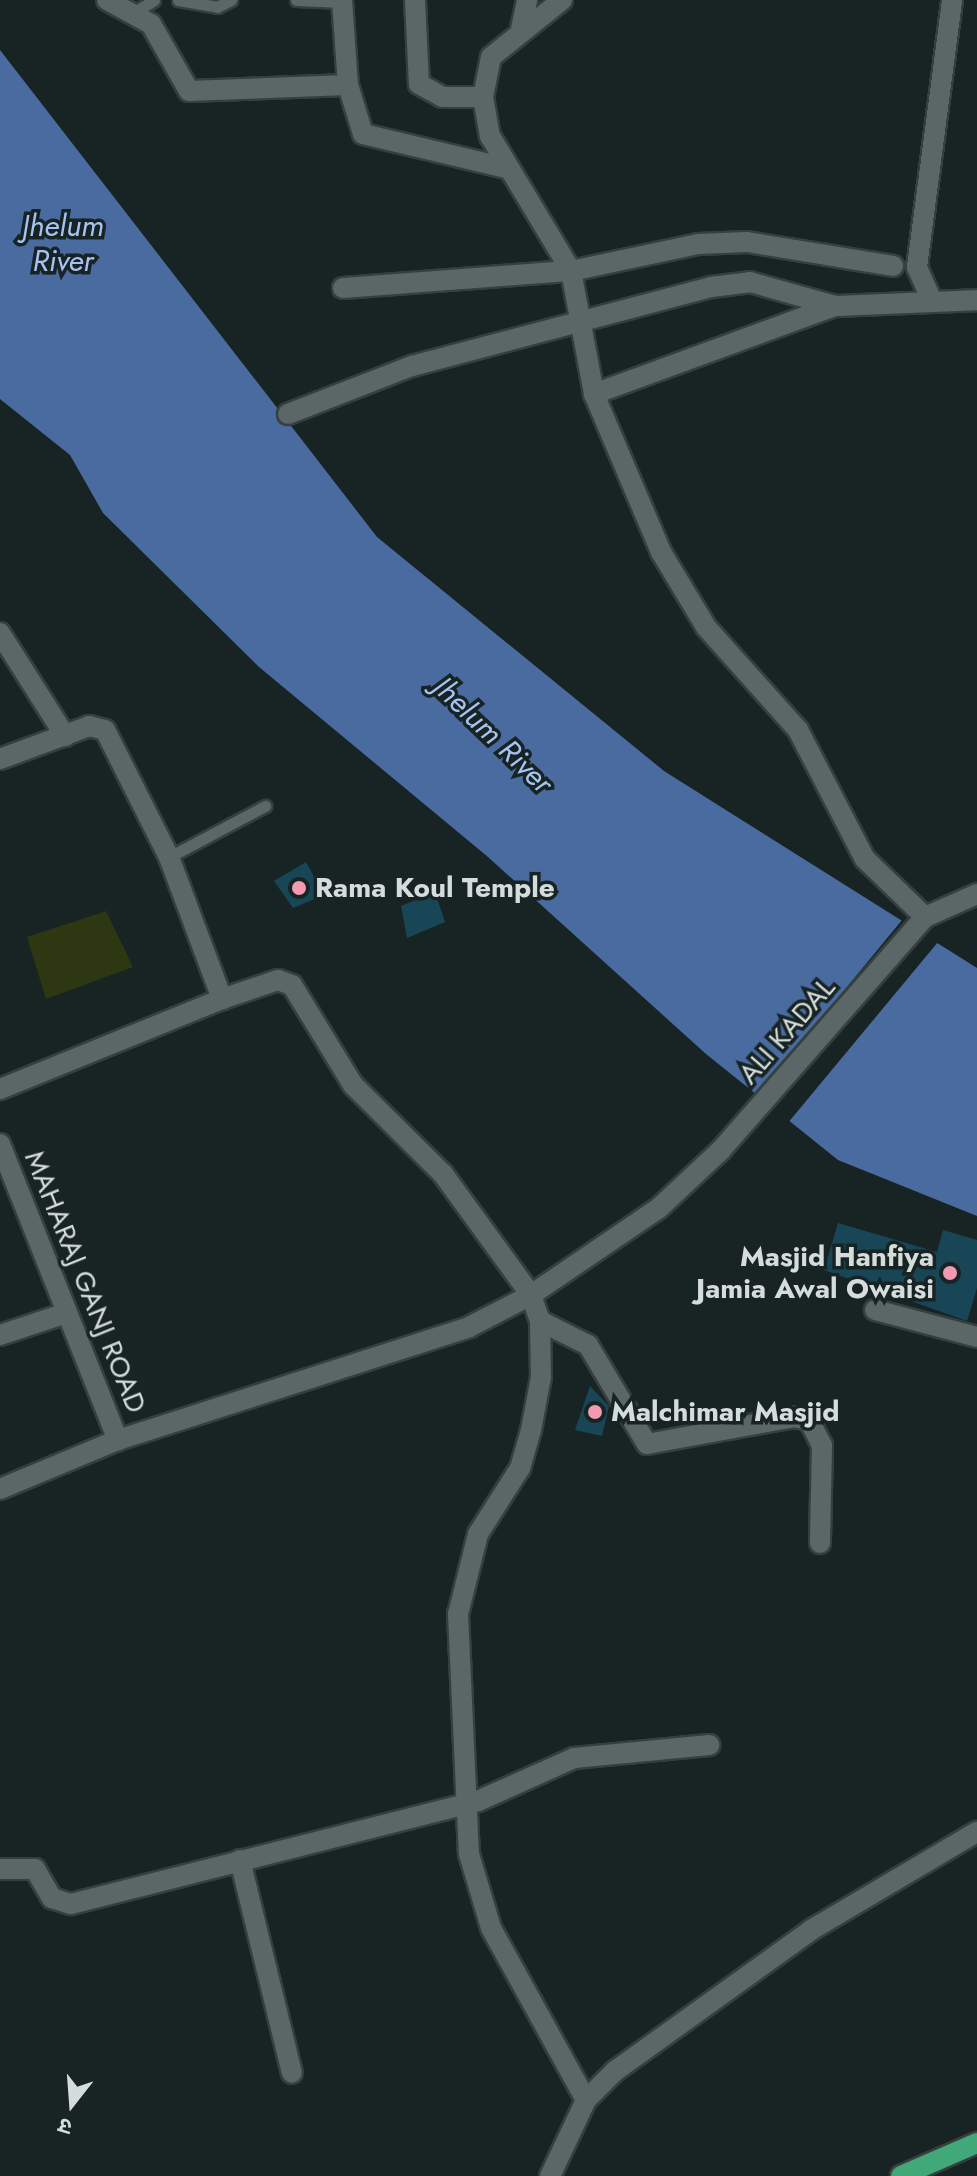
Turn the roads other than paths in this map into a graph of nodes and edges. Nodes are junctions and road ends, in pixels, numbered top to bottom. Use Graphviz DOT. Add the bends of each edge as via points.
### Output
graph roads {
  1 [pos="107,0"];
  2 [pos="154,0"];
  3 [pos="178,0"];
  4 [pos="231,0"];
  5 [pos="296,0"];
  6 [pos="415,0"];
  7 [pos="527,0"];
  8 [pos="562,0"];
  9 [pos="952,0"];
  10 [pos="342,1"];
  11 [pos="136,11"];
  12 [pos="521,29"];
  13 [pos="348,85"];
  14 [pos="483,97"];
  15 [pos="506,168"];
  16 [pos="893,266"];
  17 [pos="571,271"];
  18 [pos="343,288"];
  19 [pos="977,300"];
  20 [pos="932,301"];
  21 [pos="835,306"];
  22 [pos="579,326"];
  23 [pos="594,394"];
  24 [pos="288,414"];
  25 [pos="0,633"];
  26 [pos="65,736"];
  27 [pos="0,759"];
  28 [pos="265,806"];
  29 [pos="169,857"];
  30 [pos="977,894"];
  31 [pos="925,917"];
  32 [pos="222,999"];
  33 [pos="0,1089"];
  34 [pos="0,1144"];
  35 [pos="531,1295"];
  36 [pos="875,1310"];
  37 [pos="63,1314"];
  38 [pos="540,1321"];
  39 [pos="0,1335"];
  40 [pos="977,1337"];
  41 [pos="118,1440"];
  42 [pos="0,1489"];
  43 [pos="820,1543"];
  44 [pos="709,1745"];
  45 [pos="461,1803"];
  46 [pos="977,1832"];
  47 [pos="240,1860"];
  48 [pos="0,1869"];
  49 [pos="292,2073"];
  50 [pos="586,2100"];
  51 [pos="977,2143"];
  52 [pos="550,2176"];
  53 [pos="901,2176"];
  1 -- 11 [label="street"];
  2 -- 11 [label="lane"];
  3 -- 4 [label="lane" via="217,7"];
  5 -- 10 [label="lane"];
  6 -- 14 [label="street" via="419,84 442,97"];
  7 -- 12 [label="street"];
  8 -- 12 [label="street"];
  9 -- 20 [label="street" via="917,267"];
  10 -- 13 [label="street"];
  11 -- 13 [label="street" via="163,38 189,91"];
  12 -- 14 [label="street" via="491,57"];
  13 -- 15 [label="street" via="363,134"];
  14 -- 15 [label="street"];
  15 -- 17 [label="street"];
  16 -- 17 [label="street" via="747,242 698,244"];
  17 -- 18 [label="street"];
  17 -- 22 [label="street"];
  19 -- 20 [label="street"];
  20 -- 21 [label="street"];
  21 -- 22 [label="street" via="750,282"];
  21 -- 23 [label="street"];
  22 -- 23 [label="street"];
  22 -- 24 [label="street" via="412,366"];
  23 -- 31 [label="street" via="661,552 706,627 798,730 885,886"];
  25 -- 26 [label="street"];
  26 -- 27 [label="street"];
  26 -- 29 [label="street" via="89,726 116,742"];
  28 -- 29 [label="lane"];
  29 -- 32 [label="street"];
  30 -- 31 [label="street"];
  31 -- 35 [label="street, ALI KADAL" via="721,1150 659,1208"];
  32 -- 33 [label="street"];
  32 -- 35 [label="street" via="278,980 292,985 353,1085 443,1174"];
  34 -- 37 [label="street, MAHARAJ GANJ ROAD"];
  35 -- 38 [label="street"];
  35 -- 41 [label="street, ALI KADAL" via="371,1362"];
  36 -- 40 [label="street"];
  37 -- 39 [label="street"];
  37 -- 41 [label="street, MAHARAJ GANJ ROAD"];
  38 -- 43 [label="street" via="588,1345 647,1444 794,1417 809,1420 822,1445"];
  38 -- 45 [label="street" via="541,1377 520,1468 478,1534 462,1580"];
  41 -- 42 [label="street, ALI KADAL"];
  44 -- 45 [label="street" via="574,1758"];
  45 -- 47 [label="street"];
  45 -- 50 [label="street" via="491,1928"];
  46 -- 50 [label="street" via="811,1930 626,2063"];
  47 -- 48 [label="street" via="71,1904 52,1898 35,1869"];
  47 -- 49 [label="street"];
  50 -- 52 [label="street"];
  51 -- 53 [label="main road"];
}
